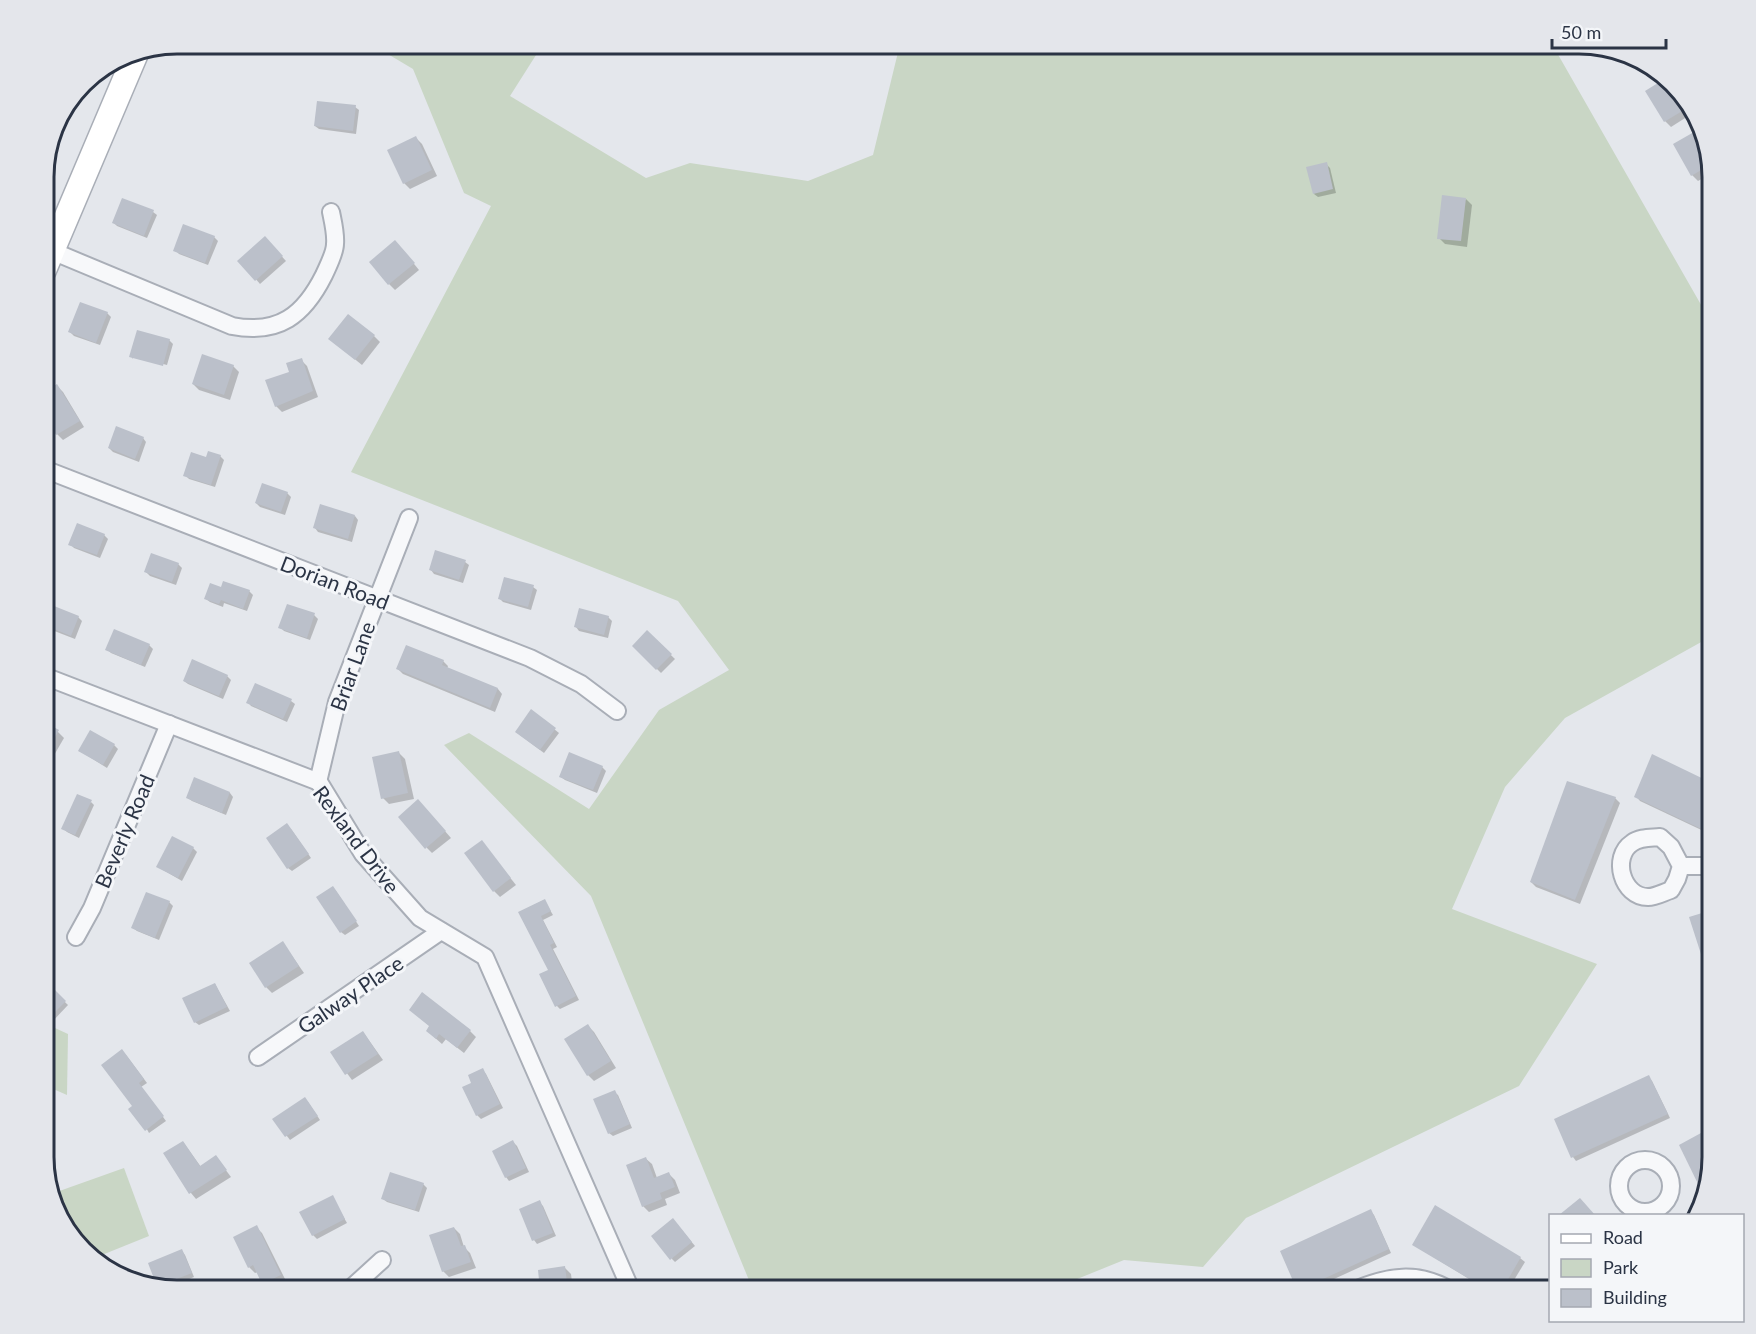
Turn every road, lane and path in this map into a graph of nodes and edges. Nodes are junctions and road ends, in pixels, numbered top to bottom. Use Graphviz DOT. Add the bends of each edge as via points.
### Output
graph roads {
  1 [pos="132,62"];
  2 [pos="331,212"];
  3 [pos="54,247"];
  4 [pos="54,263"];
  5 [pos="54,473"];
  6 [pos="409,518"];
  7 [pos="377,599"];
  8 [pos="54,680"];
  9 [pos="617,711"];
  10 [pos="169,724"];
  11 [pos="318,782"];
  12 [pos="1681,866"];
  13 [pos="1702,866"];
  14 [pos="441,931"];
  15 [pos="76,937"];
  16 [pos="258,1057"];
  17 [pos="382,1260"];
  18 [pos="360,1280"];
  19 [pos="627,1280"];
  20 [pos="1388,1280"];
  21 [pos="1430,1280"];
  1 -- 3 [label="street"];
  2 -- 4 [label="street" via="336,245 308,303 292,317 263,327 232,326"];
  5 -- 7 [label="street, Dorian Road"];
  6 -- 7 [label="street, Briar Lane"];
  7 -- 9 [label="street, Dorian Road" via="530,658 581,684"];
  7 -- 11 [label="street, Briar Lane" via="337,702"];
  8 -- 10 [label="street, Rexland Drive"];
  10 -- 11 [label="street, Rexland Drive"];
  10 -- 15 [label="street, Beverly Road" via="92,908"];
  11 -- 14 [label="street, Rexland Drive" via="363,854 420,918"];
  12 -- 13 [label="street"];
  14 -- 16 [label="street, Galway Place"];
  14 -- 19 [label="street, Rexland Drive" via="485,957"];
  17 -- 18 [label="street"];
  20 -- 21 [label="street"];
}
